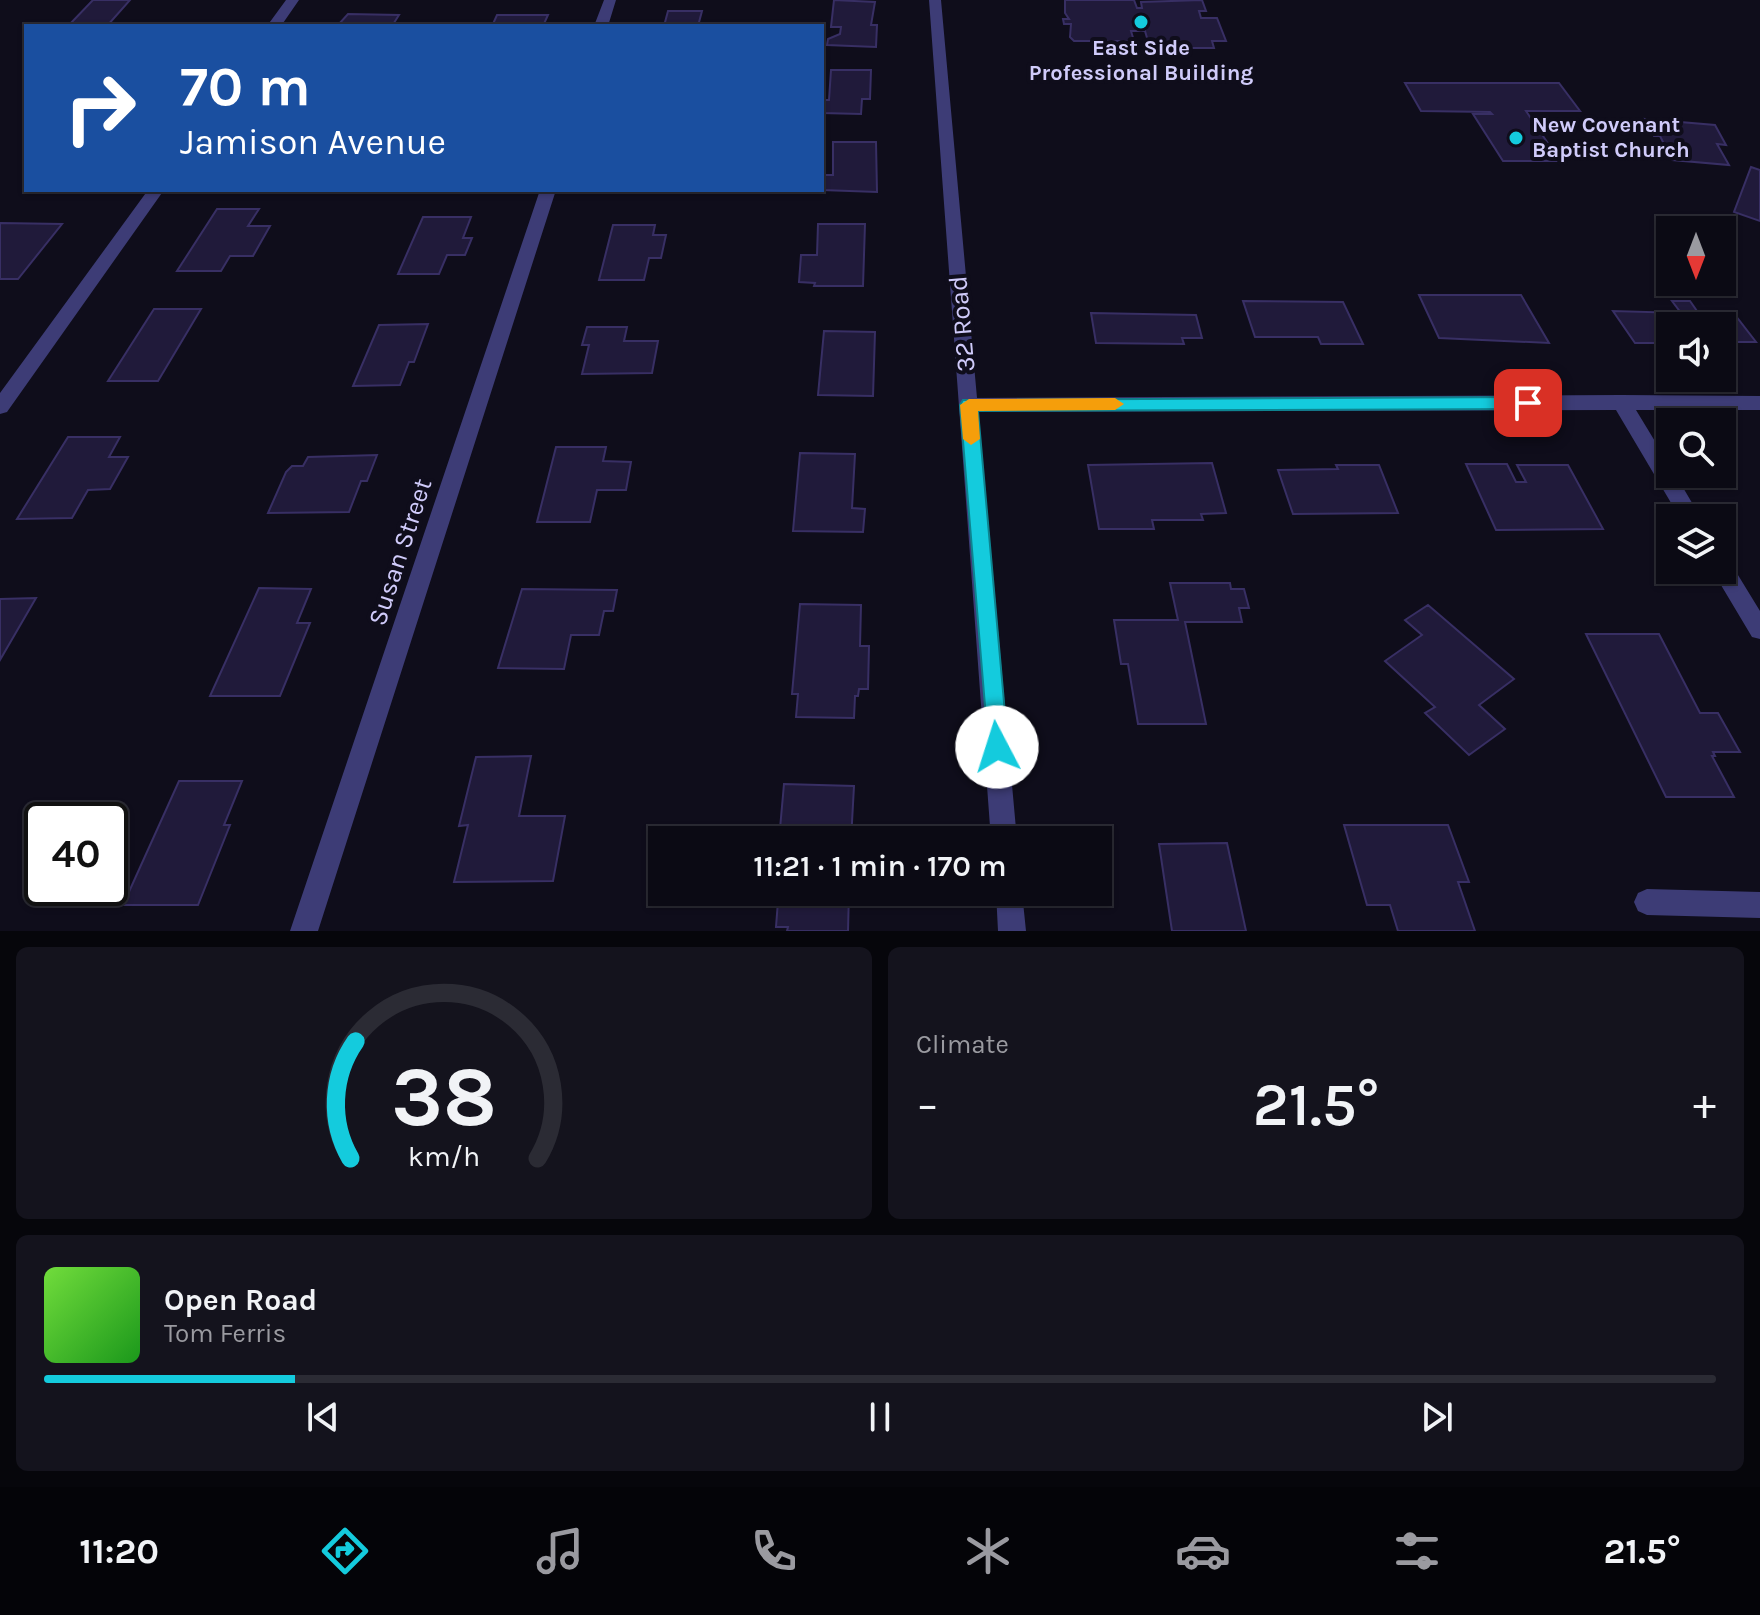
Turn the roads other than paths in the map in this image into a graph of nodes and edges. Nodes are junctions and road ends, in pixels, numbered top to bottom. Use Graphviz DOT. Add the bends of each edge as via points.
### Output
graph roads {
  1 [pos="293,0"];
  2 [pos="610,0"];
  3 [pos="935,0"];
  4 [pos="275,24"];
  5 [pos="602,24"];
  6 [pos="155,192"];
  7 [pos="547,192"];
  8 [pos="1621,402"];
  9 [pos="1760,403"];
  10 [pos="969,405"];
  11 [pos="0,407"];
  12 [pos="1683,504"];
  13 [pos="1732,584"];
  14 [pos="1760,630"];
  15 [pos="1003,826"];
  16 [pos="1647,902"];
  17 [pos="1760,905"];
  18 [pos="1010,906"];
  19 [pos="304,931"];
  20 [pos="1012,931"];
  1 -- 4 [label="street"];
  2 -- 5 [label="street"];
  3 -- 10 [label="street, 32 Road"];
  6 -- 11 [label="street"];
  7 -- 19 [label="street, Susan Street"];
  8 -- 9 [label="street"];
  8 -- 10 [label="street"];
  8 -- 12 [label="street"];
  10 -- 15 [label="street, 32 Road"];
  13 -- 14 [label="street"];
  16 -- 17 [label="street"];
  18 -- 20 [label="street"];
}
